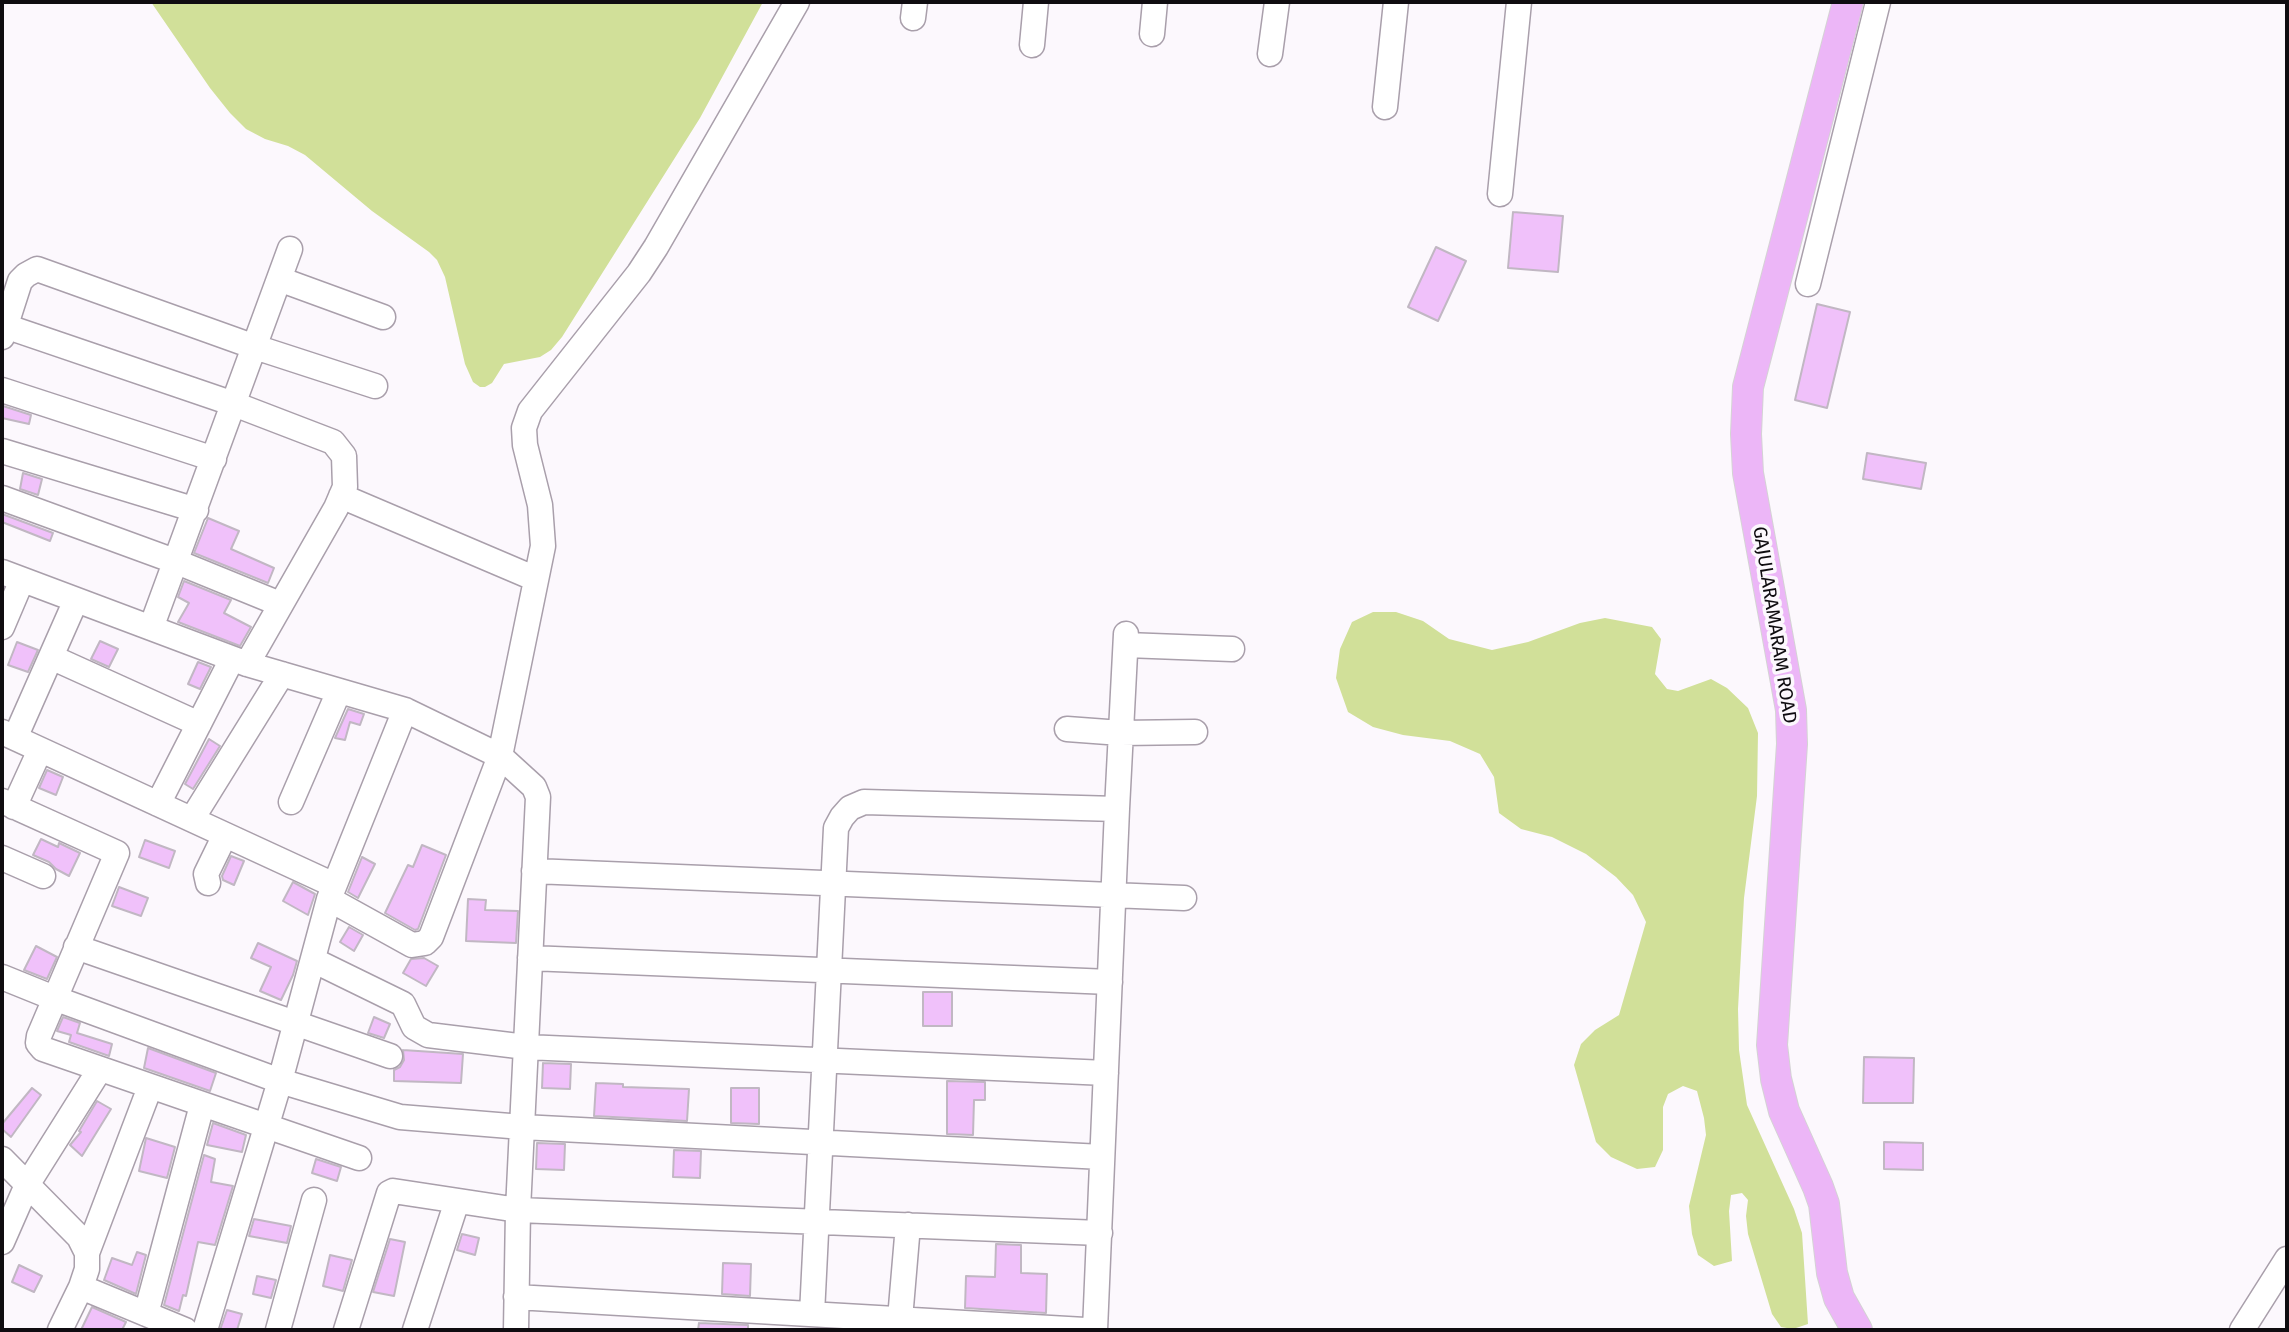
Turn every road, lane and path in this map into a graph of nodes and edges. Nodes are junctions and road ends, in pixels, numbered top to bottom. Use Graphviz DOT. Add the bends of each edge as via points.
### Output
graph roads {
  1 [pos="797,2"];
  2 [pos="1036,2"];
  3 [pos="1156,2"];
  4 [pos="1277,2"];
  5 [pos="1396,2"];
  6 [pos="1519,2"];
  7 [pos="1848,2"];
  8 [pos="1878,2"];
  9 [pos="1152,34"];
  10 [pos="1032,45"];
  11 [pos="1270,54"];
  12 [pos="1831,65"];
  13 [pos="1861,71"];
  14 [pos="1385,107"];
  15 [pos="1500,194"];
  16 [pos="290,249"];
  17 [pos="279,279"];
  18 [pos="1808,284"];
  19 [pos="383,317"];
  20 [pos="3,330"];
  21 [pos="255,347"];
  22 [pos="375,386"];
  23 [pos="2,390"];
  24 [pos="234,404"];
  25 [pos="2,451"];
  26 [pos="214,459"];
  27 [pos="341,496"];
  28 [pos="2,498"];
  29 [pos="195,510"];
  30 [pos="177,562"];
  31 [pos="12,576"];
  32 [pos="536,579"];
  33 [pos="76,600"];
  34 [pos="279,604"];
  35 [pos="2,626"];
  36 [pos="151,628"];
  37 [pos="1232,649"];
  38 [pos="51,657"];
  39 [pos="239,661"];
  40 [pos="282,674"];
  41 [pos="340,691"];
  42 [pos="405,710"];
  43 [pos="199,724"];
  44 [pos="1067,729"];
  45 [pos="1195,732"];
  46 [pos="1121,733"];
  47 [pos="8,735"];
  48 [pos="40,750"];
  49 [pos="500,756"];
  50 [pos="291,802"];
  51 [pos="8,804"];
  52 [pos="158,804"];
  53 [pos="1117,809"];
  54 [pos="192,819"];
  55 [pos="225,835"];
  56 [pos="2,858"];
  57 [pos="534,871"];
  58 [pos="43,876"];
  59 [pos="208,883"];
  60 [pos="833,884"];
  61 [pos="332,892"];
  62 [pos="1113,896"];
  63 [pos="1184,898"];
  64 [pos="76,947"];
  65 [pos="530,958"];
  66 [pos="313,960"];
  67 [pos="829,970"];
  68 [pos="2,977"];
  69 [pos="1110,982"];
  70 [pos="54,999"];
  71 [pos="295,1023"];
  72 [pos="526,1047"];
  73 [pos="390,1056"];
  74 [pos="825,1060"];
  75 [pos="100,1069"];
  76 [pos="1106,1073"];
  77 [pos="279,1081"];
  78 [pos="150,1087"];
  79 [pos="202,1105"];
  80 [pos="266,1127"];
  81 [pos="522,1127"];
  82 [pos="821,1142"];
  83 [pos="1102,1157"];
  84 [pos="359,1158"];
  85 [pos="2,1160"];
  86 [pos="27,1185"];
  87 [pos="314,1200"];
  88 [pos="457,1201"];
  89 [pos="518,1210"];
  90 [pos="817,1222"];
  91 [pos="908,1226"];
  92 [pos="1100,1233"];
  93 [pos="2,1242"];
  94 [pos="88,1253"];
  95 [pos="2287,1259"];
  96 [pos="81,1287"];
  97 [pos="516,1297"];
  98 [pos="146,1314"];
  99 [pos="812,1314"];
  100 [pos="897,1325"];
  101 [pos="60,1330"];
  102 [pos="185,1330"];
  103 [pos="205,1330"];
  104 [pos="278,1330"];
  105 [pos="346,1330"];
  106 [pos="415,1330"];
  107 [pos="516,1330"];
  108 [pos="1085,1330"];
  109 [pos="1096,1330"];
  110 [pos="1857,1330"];
  111 [pos="2242,1330"];
  1 -- 32 [label="street" via="656,247 530,411 525,445 540,505 543,546"];
  2 -- 10 [label="street"];
  3 -- 9 [label="street"];
  4 -- 11 [label="street"];
  5 -- 14 [label="street"];
  6 -- 15 [label="street"];
  7 -- 12 [label="main road, GAJULARAMARAM ROAD"];
  8 -- 13 [label="street"];
  12 -- 13 [label="street"];
  12 -- 110 [label="main road, GAJULARAMARAM ROAD" via="1748,387 1746,433 1748,472 1791,710 1772,1045 1776,1079 1784,1111 1821,1196 1839,1298"];
  13 -- 18 [label="street"];
  16 -- 17 [label="street"];
  17 -- 19 [label="street"];
  17 -- 21 [label="street"];
  20 -- 21 [label="street" via="20,281 37,269"];
  20 -- 24 [label="street"];
  21 -- 22 [label="street"];
  21 -- 24 [label="street"];
  23 -- 26 [label="street"];
  24 -- 26 [label="street"];
  24 -- 27 [label="street" via="333,442 345,456"];
  25 -- 29 [label="street"];
  26 -- 29 [label="street"];
  27 -- 32 [label="street"];
  27 -- 34 [label="street"];
  28 -- 30 [label="street"];
  29 -- 30 [label="street"];
  30 -- 34 [label="street"];
  30 -- 36 [label="street"];
  31 -- 33 [label="street"];
  31 -- 35 [label="street"];
  32 -- 49 [label="street"];
  33 -- 36 [label="street"];
  33 -- 38 [label="street"];
  34 -- 39 [label="street"];
  36 -- 39 [label="street"];
  37 -- 46 [label="street" via="1126,640"];
  38 -- 43 [label="street"];
  38 -- 47 [label="street"];
  39 -- 40 [label="street"];
  39 -- 43 [label="street"];
  40 -- 41 [label="street"];
  40 -- 54 [label="street"];
  41 -- 42 [label="street"];
  41 -- 50 [label="street"];
  42 -- 49 [label="street"];
  42 -- 61 [label="street"];
  43 -- 52 [label="street"];
  44 -- 46 [label="street"];
  45 -- 46 [label="street"];
  46 -- 53 [label="street"];
  47 -- 48 [label="street"];
  48 -- 51 [label="street"];
  48 -- 52 [label="street"];
  49 -- 57 [label="street" via="529,780 538,797"];
  49 -- 61 [label="street" via="425,943 412,945"];
  51 -- 64 [label="street" via="117,853"];
  52 -- 54 [label="street"];
  53 -- 60 [label="street" via="864,802 850,808 836,828"];
  53 -- 62 [label="street"];
  54 -- 55 [label="street"];
  55 -- 59 [label="street" via="206,874"];
  55 -- 61 [label="street"];
  56 -- 58 [label="street"];
  57 -- 60 [label="street"];
  57 -- 65 [label="street"];
  60 -- 62 [label="street"];
  60 -- 67 [label="street"];
  61 -- 66 [label="street"];
  62 -- 63 [label="street"];
  62 -- 69 [label="street"];
  64 -- 70 [label="street"];
  64 -- 71 [label="street"];
  65 -- 67 [label="street"];
  65 -- 72 [label="street"];
  66 -- 71 [label="street"];
  66 -- 72 [label="street" via="403,1004 414,1027 428,1035"];
  67 -- 69 [label="street"];
  67 -- 74 [label="street"];
  68 -- 70 [label="street"];
  69 -- 76 [label="street"];
  70 -- 75 [label="street" via="38,1043 43,1049"];
  70 -- 77 [label="street"];
  71 -- 73 [label="street"];
  71 -- 77 [label="street"];
  72 -- 74 [label="street"];
  72 -- 81 [label="street"];
  74 -- 76 [label="street"];
  74 -- 82 [label="street"];
  75 -- 78 [label="street"];
  75 -- 86 [label="street"];
  76 -- 83 [label="street"];
  77 -- 80 [label="street"];
  77 -- 81 [label="street" via="400,1117"];
  78 -- 79 [label="street"];
  78 -- 94 [label="street"];
  79 -- 80 [label="street"];
  79 -- 98 [label="street"];
  80 -- 84 [label="street"];
  80 -- 103 [label="street"];
  81 -- 82 [label="street"];
  81 -- 89 [label="street"];
  82 -- 83 [label="street"];
  82 -- 90 [label="street"];
  83 -- 92 [label="street"];
  85 -- 86 [label="street"];
  86 -- 93 [label="street"];
  86 -- 94 [label="street" via="79,1237"];
  87 -- 104 [label="street"];
  88 -- 89 [label="street"];
  88 -- 105 [label="street" via="388,1194"];
  88 -- 106 [label="street"];
  89 -- 90 [label="street"];
  89 -- 97 [label="street"];
  90 -- 91 [label="street"];
  90 -- 99 [label="street"];
  91 -- 92 [label="street"];
  91 -- 100 [label="street"];
  92 -- 109 [label="street"];
  94 -- 96 [label="street"];
  95 -- 111 [label="street"];
  96 -- 98 [label="street"];
  96 -- 101 [label="street"];
  97 -- 99 [label="street"];
  97 -- 107 [label="street"];
  98 -- 102 [label="street"];
  99 -- 100 [label="street"];
  100 -- 108 [label="street"];
}
